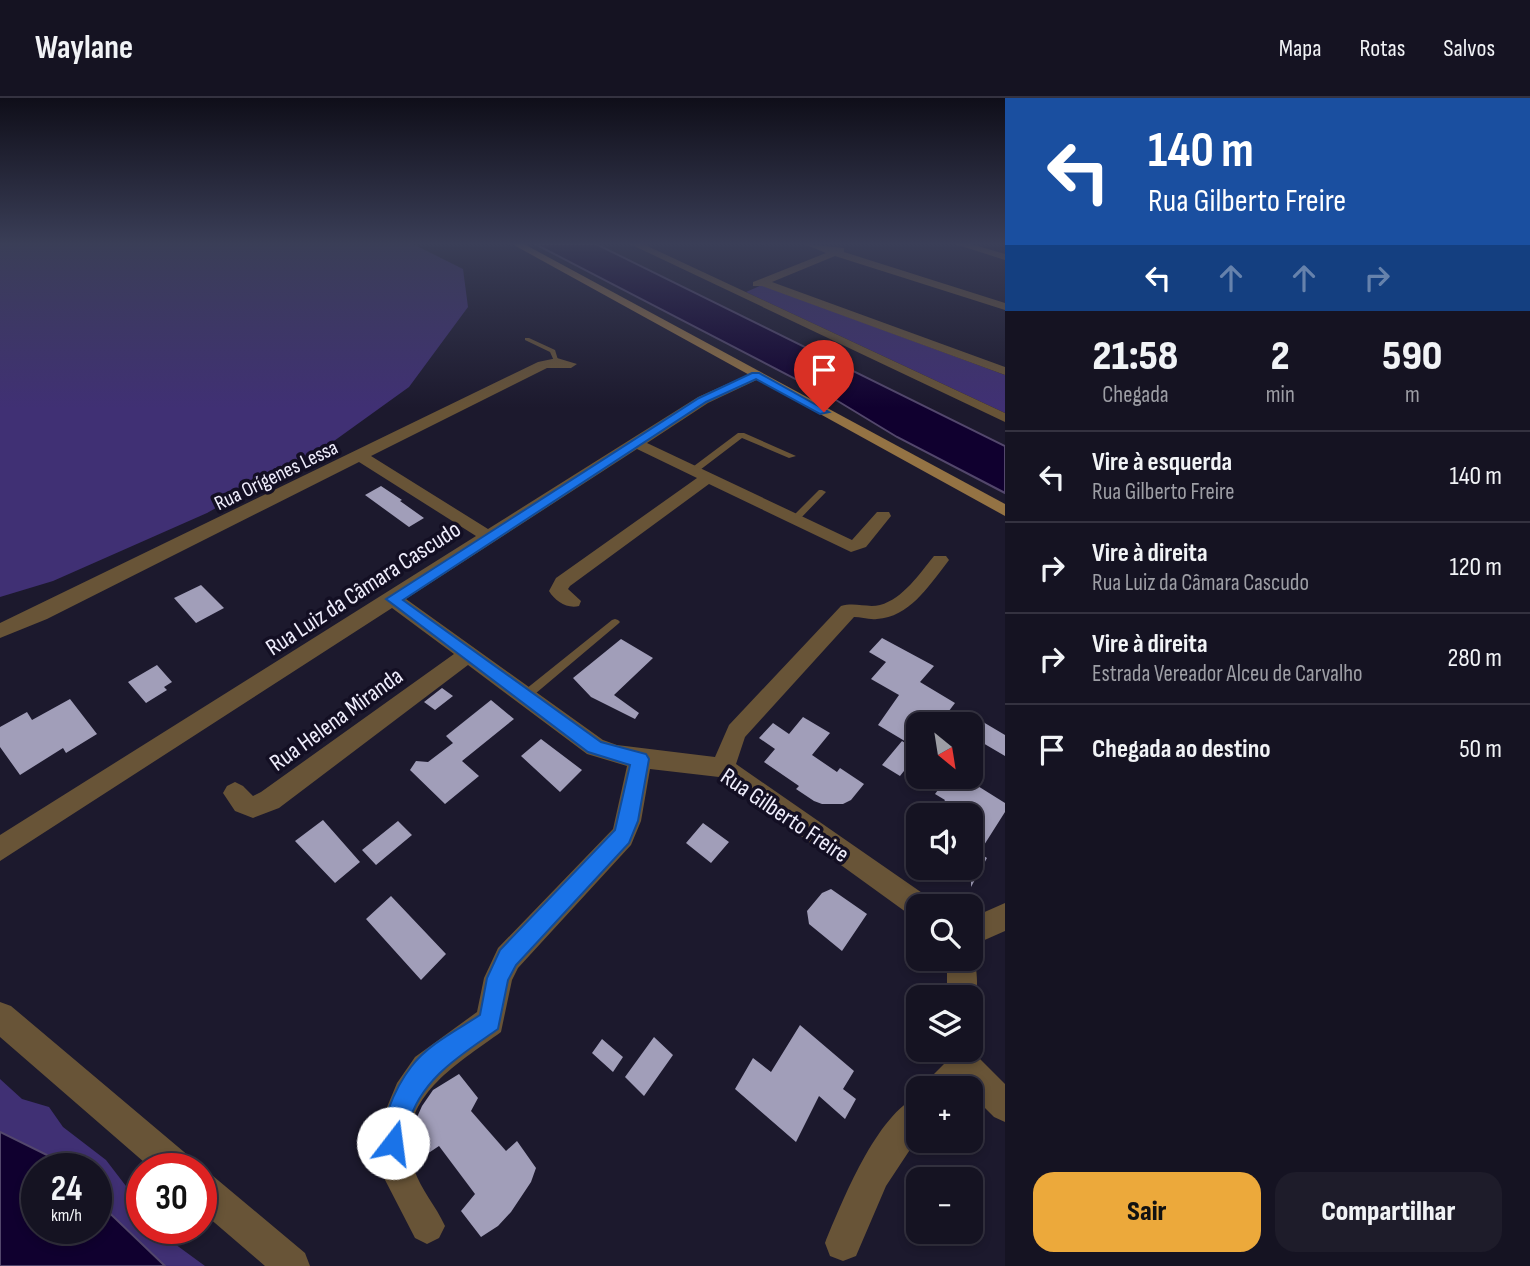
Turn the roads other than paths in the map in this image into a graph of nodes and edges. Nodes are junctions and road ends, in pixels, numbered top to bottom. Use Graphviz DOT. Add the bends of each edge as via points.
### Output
graph roads {
  1 [pos="616,299"];
  2 [pos="749,299"];
  3 [pos="807,299"];
  4 [pos="979,299"];
  5 [pos="1005,307"];
  6 [pos="527,339"];
  7 [pos="564,363"];
  8 [pos="1005,371"];
  9 [pos="756,375"];
  10 [pos="1005,418"];
  11 [pos="636,443"];
  12 [pos="792,456"];
  13 [pos="362,457"];
  14 [pos="700,474"];
  15 [pos="822,492"];
  16 [pos="1005,511"];
  17 [pos="883,516"];
  18 [pos="795,519"];
  19 [pos="489,537"];
  20 [pos="940,560"];
  21 [pos="393,599"];
  22 [pos="572,601"];
  23 [pos="615,622"];
  24 [pos="0,631"];
  25 [pos="468,654"];
  26 [pos="525,696"];
  27 [pos="640,759"];
  28 [pos="724,768"];
  29 [pos="235,793"];
  30 [pos="0,849"];
  31 [pos="906,897"];
  32 [pos="1005,917"];
  33 [pos="983,927"];
  34 [pos="0,1017"];
  35 [pos="968,1062"];
  36 [pos="1005,1106"];
  37 [pos="906,1126"];
  38 [pos="159,1153"];
  39 [pos="217,1202"];
  40 [pos="427,1226"];
  41 [pos="843,1243"];
  42 [pos="292,1266"];
  1 -- 9 [label="street"];
  2 -- 10 [label="street"];
  3 -- 8 [label="street"];
  4 -- 5 [label="street"];
  6 -- 7 [label="lane" via="550,349"];
  7 -- 13 [label="street, Rua Orígenes Lessa" via="543,365"];
  9 -- 11 [label="street, Rua Luiz da Câmara Cascudo" via="703,400"];
  9 -- 16 [label="street"];
  11 -- 14 [label="street"];
  11 -- 19 [label="street, Rua Luiz da Câmara Cascudo"];
  12 -- 14 [label="lane" via="741,435"];
  13 -- 19 [label="street"];
  13 -- 24 [label="street, Rua Orígenes Lessa"];
  14 -- 18 [label="street"];
  14 -- 22 [label="street" via="563,582 558,591"];
  15 -- 18 [label="lane"];
  17 -- 18 [label="street" via="851,546"];
  19 -- 21 [label="street, Rua Luiz da Câmara Cascudo"];
  20 -- 28 [label="street" via="896,606 881,612 848,611 737,731"];
  21 -- 25 [label="street, Rua Gilberto Freire"];
  21 -- 30 [label="street, Rua Luiz da Câmara Cascudo"];
  23 -- 26 [label="lane"];
  25 -- 26 [label="street, Rua Gilberto Freire"];
  25 -- 29 [label="street, Rua Helena Miranda" via="270,800 253,807"];
  26 -- 27 [label="street, Rua Gilberto Freire" via="594,747"];
  27 -- 28 [label="street, Rua Gilberto Freire"];
  27 -- 40 [label="street" via="622,837 508,958 498,978 490,1021 419,1076 396,1122 396,1169"];
  28 -- 31 [label="street, Rua Gilberto Freire"];
  32 -- 33 [label="street"];
  34 -- 38 [label="street"];
  35 -- 36 [label="street"];
  37 -- 41 [label="street" via="876,1168"];
  39 -- 42 [label="street"];
}
